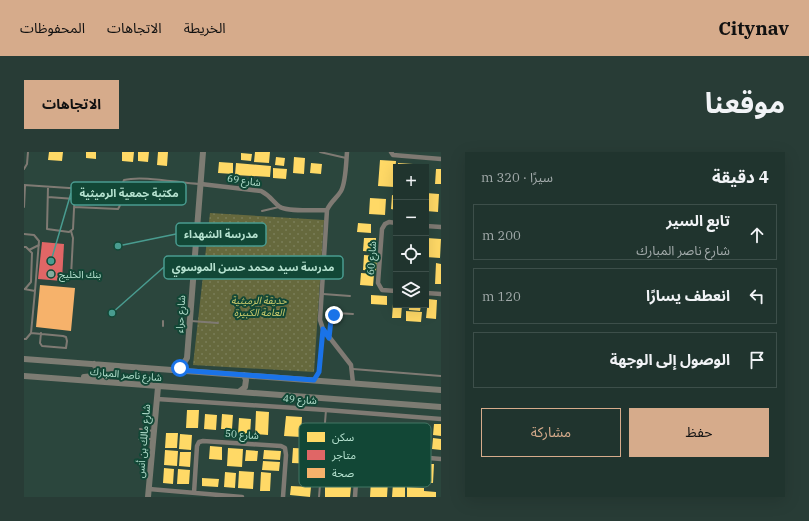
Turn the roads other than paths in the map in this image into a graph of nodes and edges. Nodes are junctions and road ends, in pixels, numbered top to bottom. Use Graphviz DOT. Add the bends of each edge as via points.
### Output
graph roads {
  1 [pos="28,152"];
  2 [pos="203,152"];
  3 [pos="320,152"];
  4 [pos="347,152"];
  5 [pos="391,152"];
  6 [pos="347,158"];
  7 [pos="441,159"];
  8 [pos="24,169"];
  9 [pos="170,182"];
  10 [pos="184,183"];
  11 [pos="201,184"];
  12 [pos="24,186"];
  13 [pos="48,187"];
  14 [pos="75,189"];
  15 [pos="121,192"];
  16 [pos="159,194"];
  17 [pos="48,197"];
  18 [pos="75,199"];
  19 [pos="24,207"];
  20 [pos="74,207"];
  21 [pos="281,207"];
  22 [pos="327,210"];
  23 [pos="262,211"];
  24 [pos="393,223"];
  25 [pos="429,226"];
  26 [pos="441,227"];
  27 [pos="71,231"];
  28 [pos="24,234"];
  29 [pos="39,244"];
  30 [pos="24,247"];
  31 [pos="29,250"];
  32 [pos="71,276"];
  33 [pos="24,289"];
  34 [pos="35,291"];
  35 [pos="393,291"];
  36 [pos="429,293"];
  37 [pos="322,294"];
  38 [pos="441,294"];
  39 [pos="350,296"];
  40 [pos="353,314"];
  41 [pos="163,321"];
  42 [pos="190,321"];
  43 [pos="218,323"];
  44 [pos="163,326"];
  45 [pos="323,329"];
  46 [pos="31,333"];
  47 [pos="41,333"];
  48 [pos="329,338"];
  49 [pos="24,339"];
  50 [pos="25,358"];
  51 [pos="187,358"];
  52 [pos="94,364"];
  53 [pos="124,366"];
  54 [pos="352,369"];
  55 [pos="177,370"];
  56 [pos="196,372"];
  57 [pos="244,375"];
  58 [pos="24,376"];
  59 [pos="441,376"];
  60 [pos="59,378"];
  61 [pos="314,380"];
  62 [pos="108,382"];
  63 [pos="354,383"];
  64 [pos="158,387"];
  65 [pos="441,390"];
  66 [pos="240,391"];
  67 [pos="157,399"];
  68 [pos="441,408"];
  69 [pos="326,410"];
  70 [pos="441,420"];
  71 [pos="325,423"];
  72 [pos="140,429"];
  73 [pos="154,431"];
  74 [pos="139,439"];
  75 [pos="153,439"];
  76 [pos="431,458"];
  77 [pos="441,459"];
  78 [pos="320,487"];
  79 [pos="356,487"];
  80 [pos="148,489"];
  81 [pos="194,493"];
  82 [pos="148,497"];
  83 [pos="242,497"];
  84 [pos="283,497"];
  85 [pos="319,497"];
  86 [pos="355,497"];
  1 -- 8 [label="lane"];
  2 -- 11 [label="street, شارع حراء"];
  3 -- 6 [label="lane"];
  4 -- 6 [label="street"];
  5 -- 7 [label="street" via="393,155"];
  6 -- 22 [label="street" via="341,191 330,202"];
  9 -- 10 [label="lane"];
  9 -- 15 [label="lane" via="128,179 124,180"];
  9 -- 16 [label="lane"];
  10 -- 11 [label="lane"];
  10 -- 16 [label="lane" via="175,186 169,192"];
  11 -- 21 [label="street, شارع 69" via="261,191 268,194"];
  11 -- 42 [label="street, شارع حراء"];
  12 -- 13 [label="lane"];
  12 -- 19 [label="lane"];
  13 -- 14 [label="lane"];
  13 -- 17 [label="lane"];
  14 -- 15 [label="lane"];
  14 -- 18 [label="lane"];
  15 -- 16 [label="lane"];
  15 -- 20 [label="lane" via="118,209"];
  17 -- 18 [label="lane"];
  17 -- 27 [label="lane" via="47,229"];
  18 -- 20 [label="lane"];
  20 -- 27 [label="lane"];
  21 -- 22 [label="street"];
  21 -- 23 [label="lane"];
  22 -- 37 [label="street"];
  24 -- 35 [label="street, شارع 60" via="385,224 382,229 378,283 382,290"];
  25 -- 26 [label="street"];
  27 -- 32 [label="lane"];
  28 -- 29 [label="lane" via="34,235"];
  29 -- 31 [label="lane"];
  29 -- 34 [label="lane"];
  30 -- 31 [label="lane"];
  31 -- 33 [label="lane" via="32,253 31,282"];
  33 -- 34 [label="lane"];
  34 -- 46 [label="lane"];
  36 -- 38 [label="street"];
  37 -- 39 [label="lane"];
  37 -- 45 [label="street" via="320,320"];
  40 -- 48 [label="lane" via="334,315"];
  41 -- 44 [label="lane"];
  42 -- 43 [label="lane"];
  42 -- 51 [label="street, شارع حراء"];
  45 -- 48 [label="street"];
  45 -- 61 [label="lane" via="319,372"];
  46 -- 47 [label="lane"];
  46 -- 49 [label="lane"];
  47 -- 47 [label="lane" via="66,337 66,348 42,346"];
  48 -- 54 [label="street"];
  50 -- 52 [label="street, شارع ناصر المبارك"];
  51 -- 55 [label="street"];
  51 -- 56 [label="street"];
  52 -- 53 [label="street, شارع ناصر المبارك"];
  52 -- 60 [label="street" via="97,373 94,376 68,375"];
  53 -- 55 [label="street, شارع ناصر المبارك"];
  53 -- 62 [label="street" via="105,369 104,377"];
  54 -- 59 [label="lane"];
  54 -- 63 [label="street"];
  55 -- 56 [label="street, شارع ناصر المبارك"];
  56 -- 57 [label="street, شارع ناصر المبارك"];
  57 -- 61 [label="street, شارع ناصر المبارك"];
  57 -- 66 [label="street" via="245,387"];
  58 -- 60 [label="street, شارع ناصر المبارك"];
  60 -- 62 [label="street, شارع ناصر المبارك"];
  61 -- 63 [label="street, شارع ناصر المبارك"];
  62 -- 64 [label="street, شارع ناصر المبارك"];
  63 -- 65 [label="street, شارع ناصر المبارك"];
  64 -- 66 [label="street, شارع ناصر المبارك"];
  64 -- 67 [label="street, شارع مالك بن أنس"];
  66 -- 68 [label="street, شارع ناصر المبارك"];
  67 -- 69 [label="street, شارع 49"];
  67 -- 73 [label="street, شارع مالك بن أنس"];
  69 -- 70 [label="street, شارع 49"];
  69 -- 71 [label="lane"];
  72 -- 73 [label="lane"];
  73 -- 75 [label="street, شارع مالك بن أنس"];
  74 -- 75 [label="lane"];
  75 -- 80 [label="street, شارع مالك بن أنس"];
  76 -- 77 [label="street"];
  78 -- 85 [label="lane"];
  79 -- 86 [label="street"];
  80 -- 81 [label="street"];
  80 -- 82 [label="street, شارع مالك بن أنس"];
  81 -- 83 [label="street"];
  81 -- 84 [label="street, شارع 50" via="197,446 203,441 285,448"];
}
